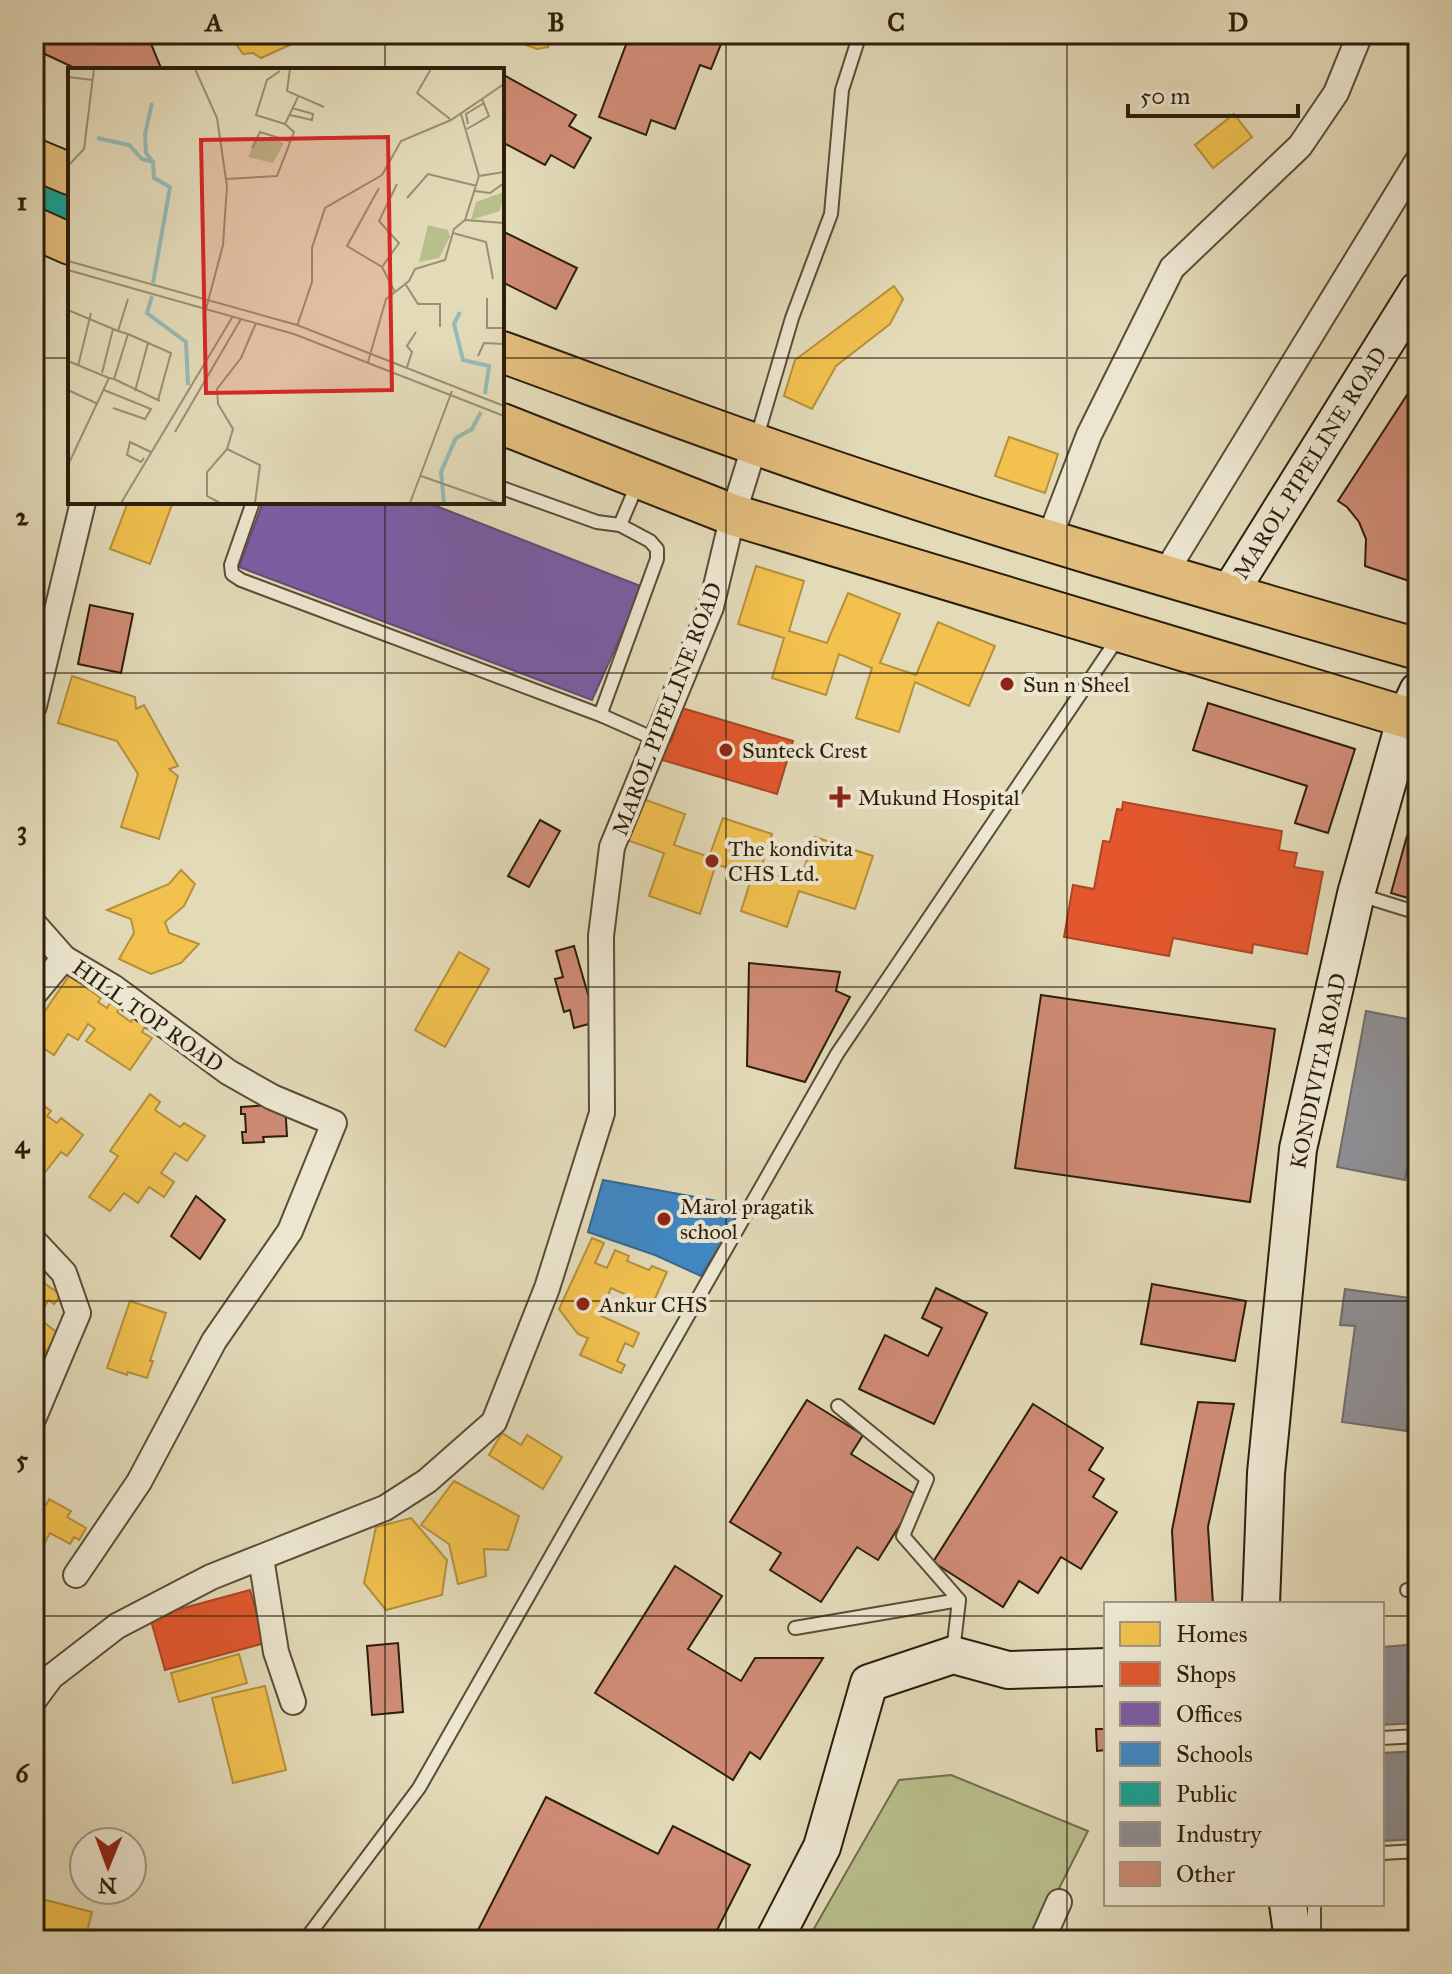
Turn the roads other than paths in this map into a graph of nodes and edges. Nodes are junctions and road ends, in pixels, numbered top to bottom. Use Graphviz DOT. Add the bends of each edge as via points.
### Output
graph roads {
  1 [pos="860,34"];
  2 [pos="1360,34"];
  3 [pos="34,159"];
  4 [pos="1418,160"];
  5 [pos="68,173"];
  6 [pos="34,228"];
  7 [pos="68,243"];
  8 [pos="1418,290"];
  9 [pos="504,353"];
  10 [pos="504,425"];
  11 [pos="755,444"];
  12 [pos="640,478"];
  13 [pos="504,489"];
  14 [pos="83,504"];
  15 [pos="252,504"];
  16 [pos="733,515"];
  17 [pos="620,525"];
  18 [pos="1049,539"];
  19 [pos="1164,575"];
  20 [pos="1228,595"];
  21 [pos="1122,632"];
  22 [pos="1418,649"];
  23 [pos="34,706"];
  24 [pos="1414,710"];
  25 [pos="603,716"];
  26 [pos="657,740"];
  27 [pos="1356,894"];
  28 [pos="1418,913"];
  29 [pos="34,924"];
  30 [pos="64,958"];
  31 [pos="34,994"];
  32 [pos="34,1241"];
  33 [pos="838,1406"];
  34 [pos="34,1417"];
  35 [pos="261,1558"];
  36 [pos="76,1575"];
  37 [pos="959,1600"];
  38 [pos="1261,1602"];
  39 [pos="795,1628"];
  40 [pos="953,1655"];
  41 [pos="1104,1667"];
  42 [pos="34,1700"];
  43 [pos="293,1702"];
  44 [pos="1418,1736"];
  45 [pos="1384,1738"];
  46 [pos="1418,1851"];
  47 [pos="1384,1853"];
  48 [pos="1059,1902"];
  49 [pos="1288,1906"];
  50 [pos="1314,1906"];
  51 [pos="305,1940"];
  52 [pos="774,1940"];
  53 [pos="1042,1940"];
  54 [pos="1293,1940"];
  55 [pos="1314,1940"];
  1 -- 11 [label="lane" via="842,90 831,214 792,318"];
  2 -- 18 [label="street" via="1336,93 1300,146 1172,268 1089,435"];
  3 -- 5 [label="main road"];
  4 -- 19 [label="street"];
  6 -- 7 [label="main road"];
  8 -- 20 [label="street, MAROL PIPELINE ROAD"];
  9 -- 11 [label="main road"];
  10 -- 12 [label="main road"];
  11 -- 16 [label="street, MAROL PIPELINE ROAD"];
  11 -- 18 [label="main road"];
  12 -- 16 [label="main road"];
  12 -- 17 [label="lane"];
  13 -- 17 [label="lane" via="597,522"];
  14 -- 23 [label="street"];
  15 -- 25 [label="lane" via="231,565 232,574 241,580"];
  16 -- 21 [label="main road"];
  16 -- 26 [label="street, MAROL PIPELINE ROAD" via="711,607"];
  17 -- 25 [label="lane" via="650,541 657,559"];
  18 -- 19 [label="main road"];
  19 -- 20 [label="main road"];
  20 -- 22 [label="main road"];
  21 -- 24 [label="main road"];
  21 -- 51 [label="lane" via="837,1054 419,1788"];
  24 -- 27 [label="street, KONDIVITA ROAD"];
  25 -- 26 [label="lane"];
  26 -- 35 [label="street, MAROL PIPELINE ROAD" via="612,847 601,936 602,1113 547,1288 494,1422 427,1481 385,1508"];
  27 -- 28 [label="lane"];
  27 -- 38 [label="street, KONDIVITA ROAD" via="1298,1149 1266,1473"];
  29 -- 30 [label="street, HILL TOP ROAD"];
  30 -- 31 [label="street"];
  30 -- 36 [label="street, HILL TOP ROAD" via="113,987 228,1072 334,1123 290,1231 214,1341 139,1482"];
  32 -- 34 [label="street" via="64,1273 78,1313"];
  33 -- 37 [label="lane" via="927,1479 903,1536"];
  35 -- 42 [label="street, MAROL PIPELINE ROAD" via="211,1577 117,1626 51,1677"];
  35 -- 43 [label="street" via="276,1652"];
  37 -- 39 [label="lane"];
  37 -- 40 [label="lane"];
  40 -- 41 [label="street" via="1008,1670"];
  40 -- 52 [label="street" via="869,1683 822,1847"];
  44 -- 45 [label="lane"];
  46 -- 47 [label="lane"];
  48 -- 53 [label="street"];
  49 -- 54 [label="street"];
  50 -- 55 [label="lane"];
}
